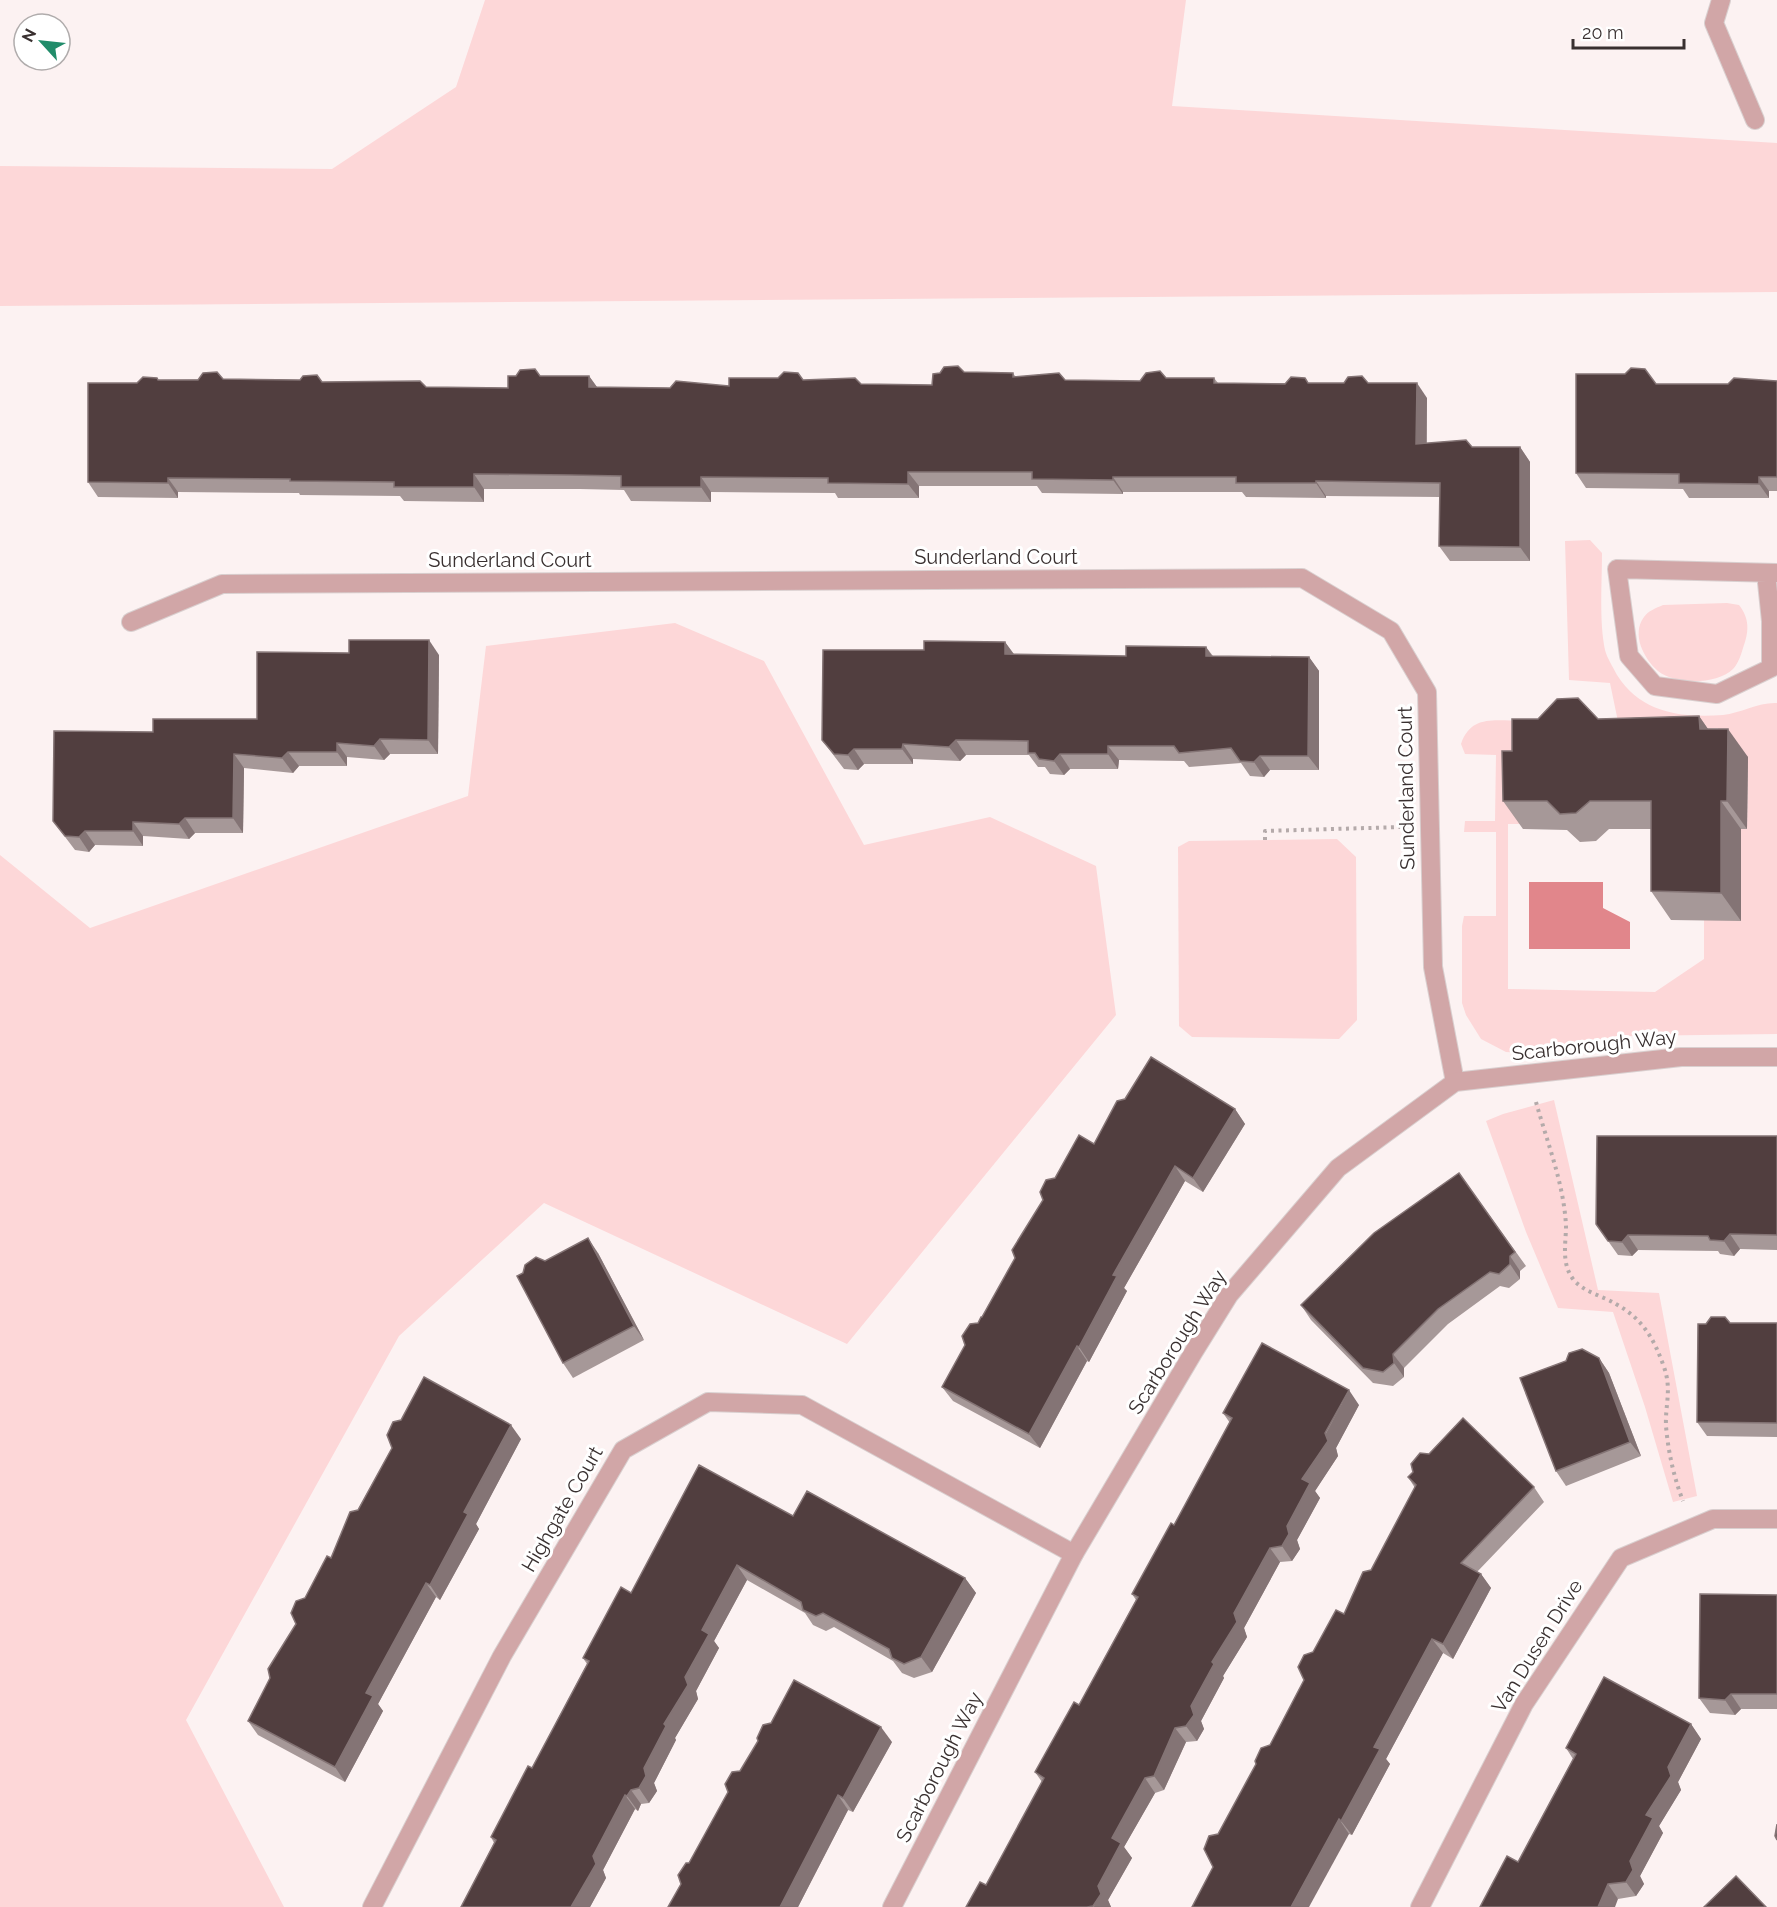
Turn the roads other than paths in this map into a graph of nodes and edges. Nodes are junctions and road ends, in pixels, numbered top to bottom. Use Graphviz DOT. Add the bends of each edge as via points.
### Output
graph roads {
  1 [pos="1721,0"];
  2 [pos="1755,120"];
  3 [pos="1772,573"];
  4 [pos="131,622"];
  5 [pos="1774,669"];
  6 [pos="1777,1057"];
  7 [pos="1455,1082"];
  8 [pos="1777,1519"];
  9 [pos="1074,1554"];
  10 [pos="372,1907"];
  11 [pos="892,1907"];
  12 [pos="1420,1907"];
  1 -- 2 [label="street" via="1714,23"];
  3 -- 5 [label="street"];
  3 -- 5 [label="street" via="1617,569 1629,656 1655,686 1717,694"];
  4 -- 7 [label="street, Sunderland Court" via="222,584 1302,578 1391,631 1427,692 1432,967"];
  6 -- 7 [label="street, Scarborough Way" via="1682,1057"];
  7 -- 9 [label="street, Scarborough Way" via="1338,1168 1229,1295"];
  8 -- 12 [label="street, Van Dusen Drive" via="1713,1519 1621,1558 1524,1704"];
  9 -- 10 [label="street, Highgate Court" via="802,1405 708,1402 623,1450 502,1656"];
  9 -- 11 [label="street, Scarborough Way"];
}
